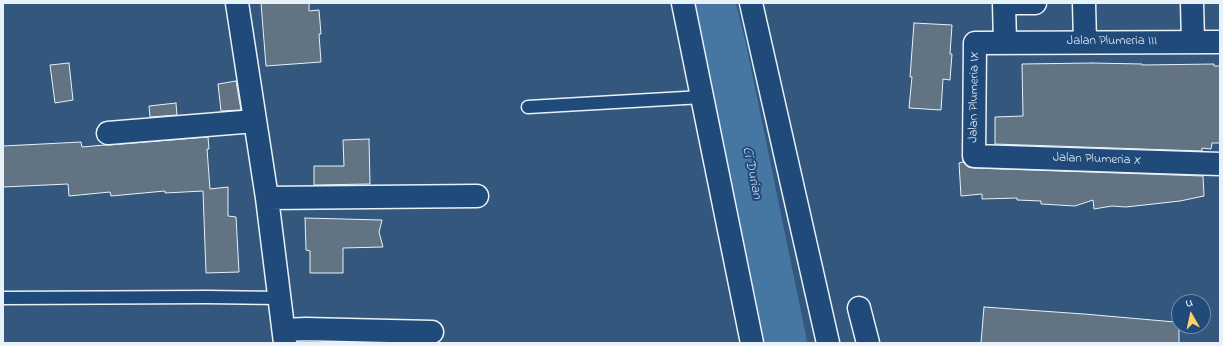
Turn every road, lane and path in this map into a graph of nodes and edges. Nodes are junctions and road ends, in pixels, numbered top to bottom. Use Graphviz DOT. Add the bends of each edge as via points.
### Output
graph roads {
  1 [pos="237,3"];
  2 [pos="683,3"];
  3 [pos="751,3"];
  4 [pos="1004,3"];
  5 [pos="1011,3"];
  6 [pos="1035,3"];
  7 [pos="1084,3"];
  8 [pos="1192,3"];
  9 [pos="1085,42"];
  10 [pos="1193,42"];
  11 [pos="1220,42"];
  12 [pos="1005,43"];
  13 [pos="702,97"];
  14 [pos="528,107"];
  15 [pos="256,121"];
  16 [pos="108,133"];
  17 [pos="974,156"];
  18 [pos="1220,164"];
  19 [pos="477,196"];
  20 [pos="267,198"];
  21 [pos="3,298"];
  22 [pos="279,298"];
  23 [pos="859,308"];
  24 [pos="432,332"];
  25 [pos="284,336"];
  26 [pos="752,343"];
  27 [pos="828,343"];
  28 [pos="868,343"];
  1 -- 15 [label="street"];
  2 -- 13 [label="street"];
  3 -- 27 [label="street"];
  4 -- 12 [label="street"];
  5 -- 6 [label="street"];
  7 -- 9 [label="street"];
  8 -- 10 [label="street"];
  9 -- 10 [label="street, Jalan Plumeria III"];
  9 -- 12 [label="street, Jalan Plumeria III"];
  10 -- 11 [label="street, Jalan Plumeria III"];
  12 -- 17 [label="street, Jalan Plumeria IX" via="976,43"];
  13 -- 14 [label="lane"];
  13 -- 26 [label="street"];
  15 -- 16 [label="street"];
  15 -- 20 [label="street"];
  17 -- 18 [label="street, Jalan Plumeria X"];
  19 -- 20 [label="street"];
  20 -- 22 [label="street"];
  21 -- 22 [label="lane"];
  22 -- 25 [label="street"];
  23 -- 28 [label="street"];
  24 -- 25 [label="street" via="306,329"];
}
